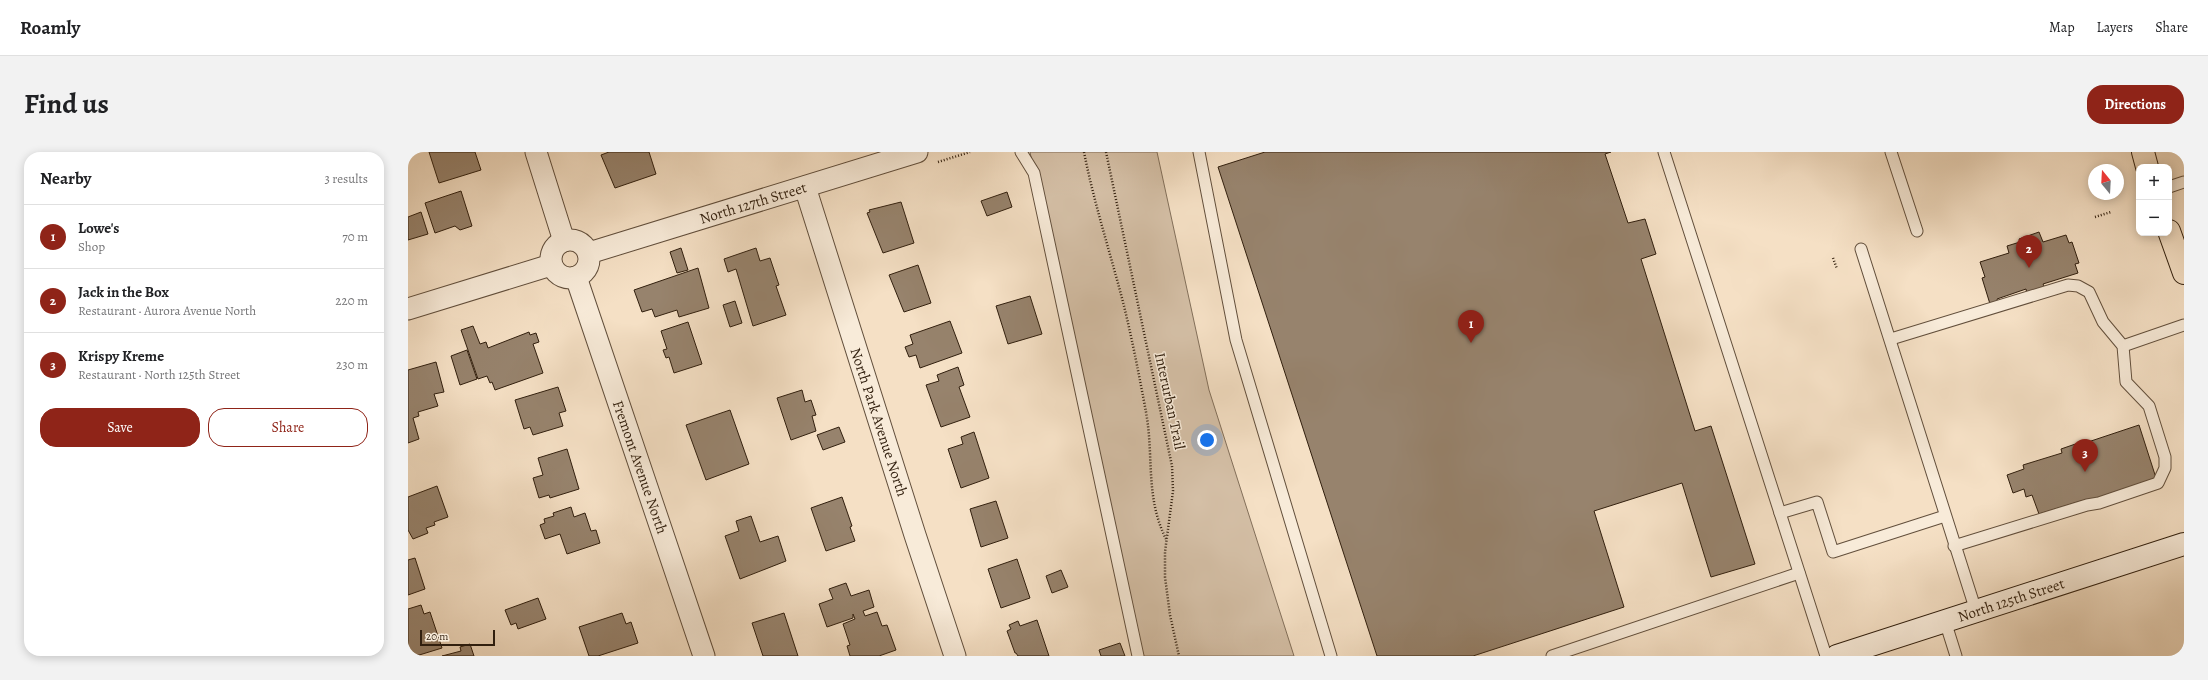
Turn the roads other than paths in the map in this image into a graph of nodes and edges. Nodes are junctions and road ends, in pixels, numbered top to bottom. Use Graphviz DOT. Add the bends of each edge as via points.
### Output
graph roads {
  1 [pos="536,152"];
  2 [pos="917,152"];
  3 [pos="1021,152"];
  4 [pos="1199,152"];
  5 [pos="1664,152"];
  6 [pos="1891,152"];
  7 [pos="2143,152"];
  8 [pos="2146,164"];
  9 [pos="2184,182"];
  10 [pos="2172,186"];
  11 [pos="805,187"];
  12 [pos="1916,231"];
  13 [pos="2171,236"];
  14 [pos="564,241"];
  15 [pos="1861,249"];
  16 [pos="589,254"];
  17 [pos="551,265"];
  18 [pos="2184,273"];
  19 [pos="576,277"];
  20 [pos="408,309"];
  21 [pos="2184,325"];
  22 [pos="1891,339"];
  23 [pos="2123,346"];
  24 [pos="1780,513"];
  25 [pos="1945,516"];
  26 [pos="2184,544"];
  27 [pos="1954,546"];
  28 [pos="1799,573"];
  29 [pos="1976,611"];
  30 [pos="1945,621"];
  31 [pos="704,656"];
  32 [pos="955,656"];
  33 [pos="1138,656"];
  34 [pos="1331,656"];
  35 [pos="1552,656"];
  36 [pos="1826,656"];
  37 [pos="1837,656"];
  38 [pos="1956,656"];
  1 -- 14 [label="street"];
  2 -- 11 [label="street, North 127th Street"];
  3 -- 33 [label="lane" via="1034,172"];
  4 -- 34 [label="lane" via="1236,340"];
  5 -- 24 [label="lane"];
  6 -- 12 [label="lane"];
  7 -- 8 [label="highway"];
  9 -- 10 [label="lane"];
  11 -- 16 [label="street, North 127th Street"];
  11 -- 32 [label="street, North Park Avenue North" via="914,535"];
  13 -- 18 [label="highway"];
  14 -- 16 [label="street" via="582,243"];
  14 -- 17 [label="street" via="552,250"];
  15 -- 22 [label="lane"];
  16 -- 19 [label="street" via="586,271"];
  17 -- 19 [label="street" via="558,275"];
  17 -- 20 [label="street"];
  19 -- 31 [label="street, Fremont Avenue North"];
  21 -- 23 [label="lane"];
  22 -- 23 [label="lane" via="2068,285 2078,286 2089,292 2103,322"];
  22 -- 25 [label="lane"];
  23 -- 27 [label="lane" via="2126,382 2149,406 2165,457 2165,468 2158,483"];
  24 -- 25 [label="lane" via="1817,502 1833,552"];
  24 -- 28 [label="lane"];
  25 -- 27 [label="lane"];
  26 -- 29 [label="street, North 125th Street"];
  27 -- 29 [label="lane"];
  28 -- 35 [label="lane"];
  28 -- 36 [label="lane"];
  29 -- 30 [label="street, North 125th Street"];
  30 -- 37 [label="street, North 125th Street"];
  30 -- 38 [label="lane"];
}
